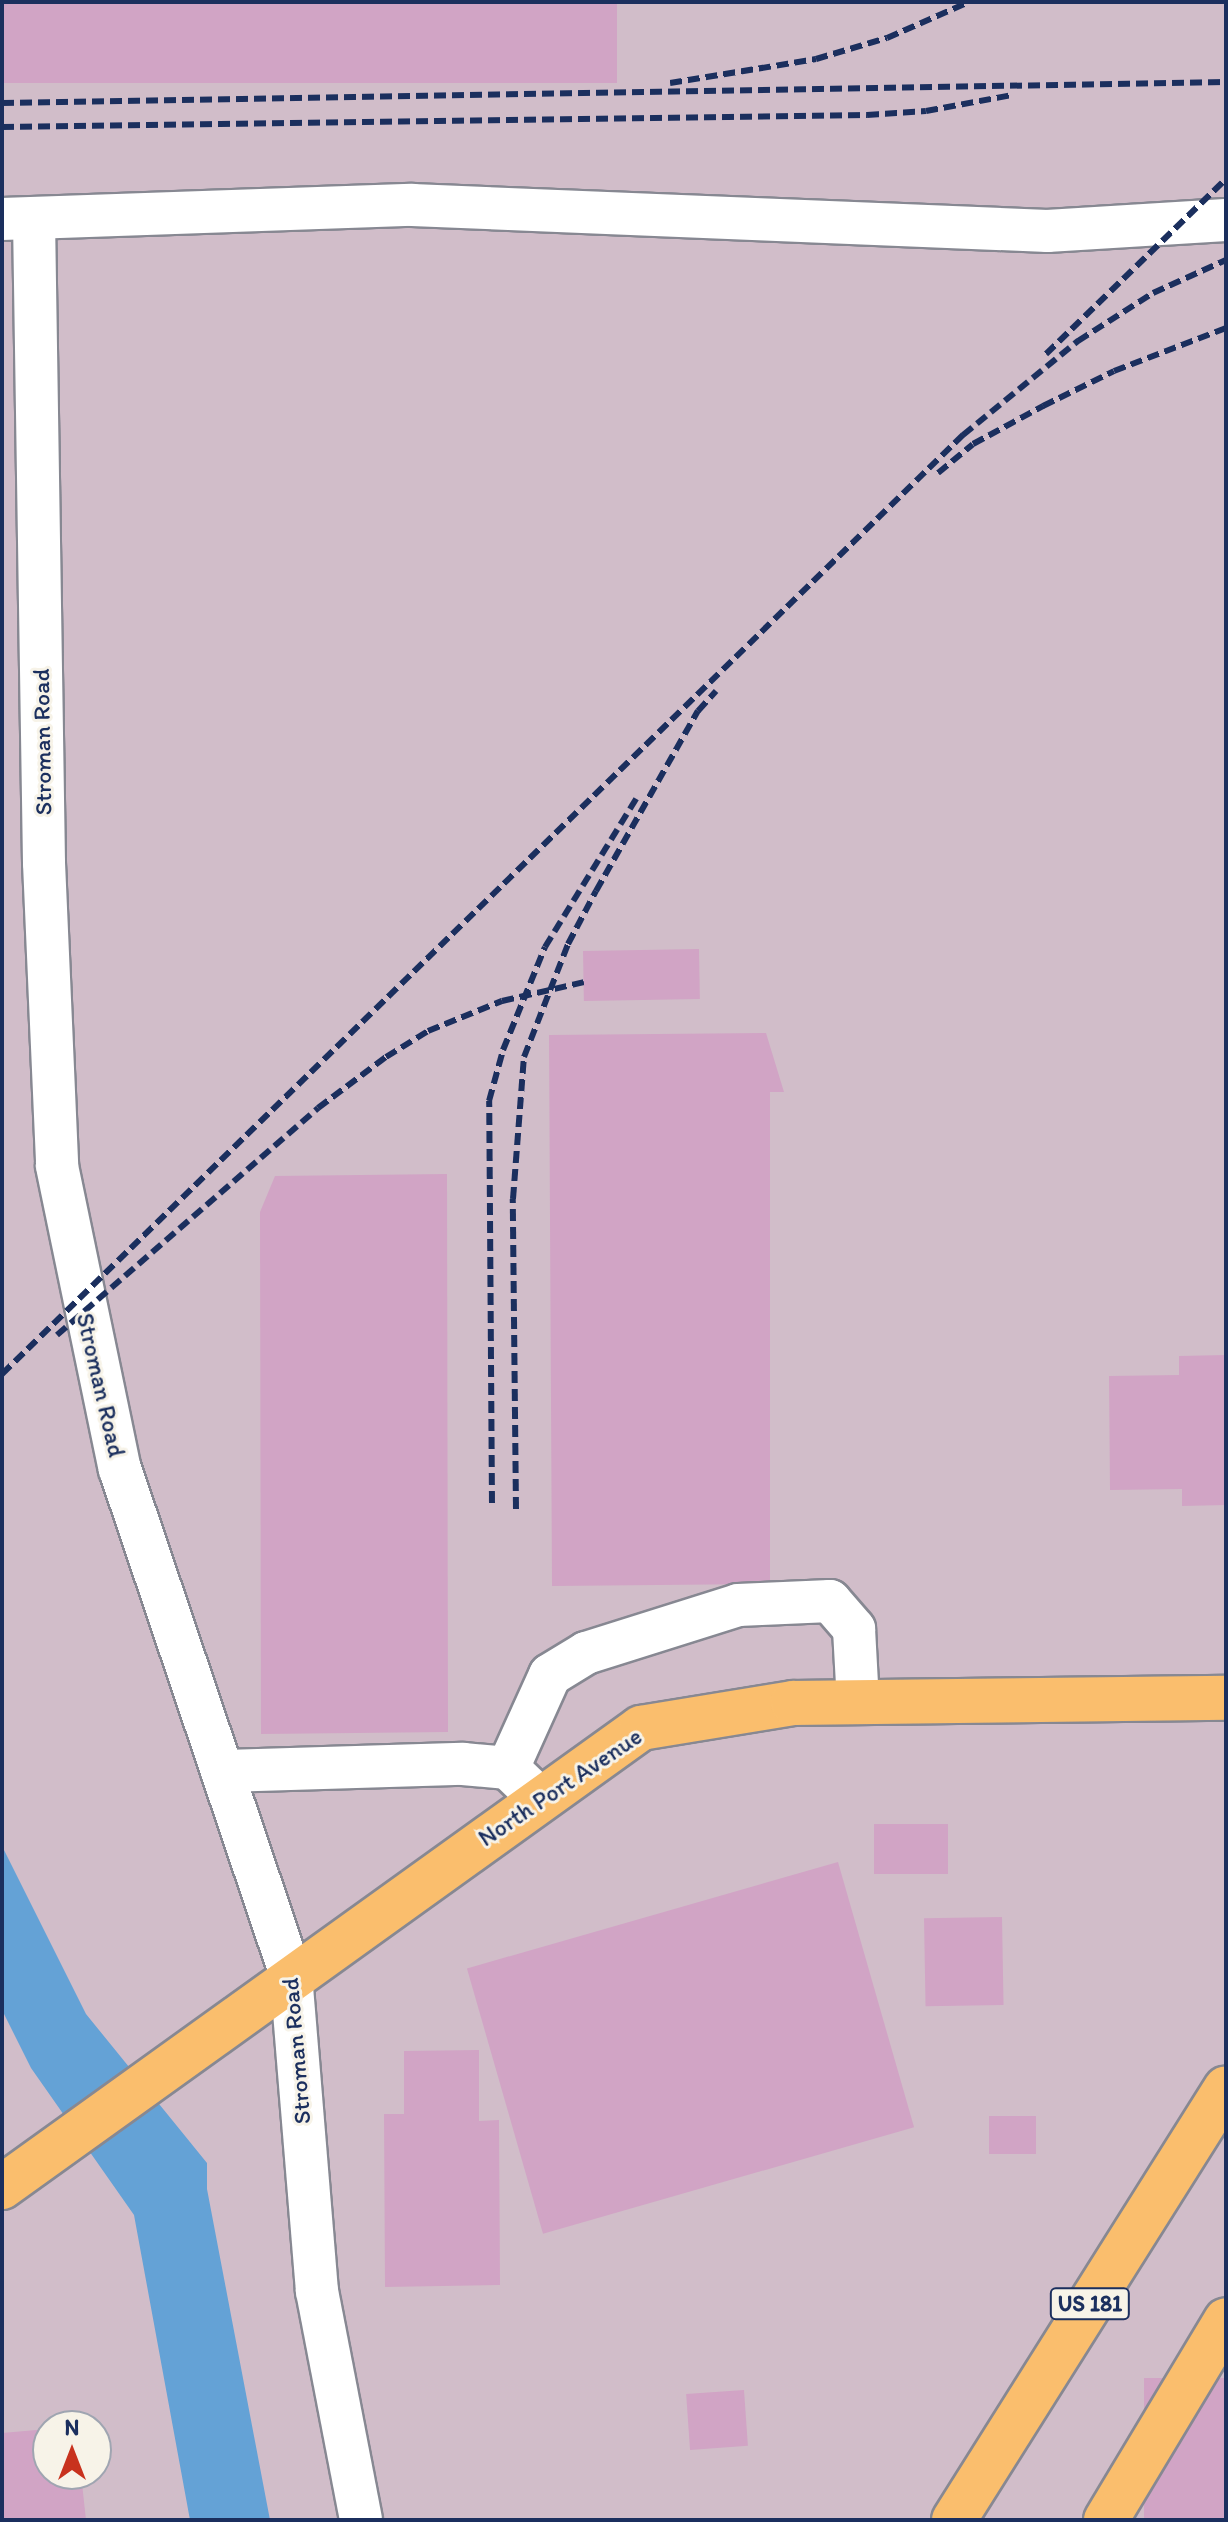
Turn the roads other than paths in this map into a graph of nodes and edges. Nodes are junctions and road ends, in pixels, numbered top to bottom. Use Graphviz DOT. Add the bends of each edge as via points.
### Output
graph roads {
  1 [pos="18,219"];
  2 [pos="1226,220"];
  3 [pos="20,496"];
  4 [pos="1226,1698"];
  5 [pos="858,1703"];
  6 [pos="508,1768"];
  7 [pos="222,1771"];
  8 [pos="542,1798"];
  9 [pos="291,1975"];
  10 [pos="1226,2088"];
  11 [pos="2,2187"];
  12 [pos="1226,2320"];
  13 [pos="361,2520"];
  14 [pos="954,2520"];
  15 [pos="1106,2520"];
  1 -- 2 [label="street" via="412,205 1047,231"];
  1 -- 3 [label="street, Stroman Road"];
  3 -- 7 [label="street, Stroman Road" via="57,1166 120,1469"];
  4 -- 5 [label="main road, North Port Avenue"];
  5 -- 6 [label="street" via="854,1629 830,1601 738,1605 586,1653 550,1675"];
  5 -- 8 [label="main road, North Port Avenue" via="793,1703 641,1728"];
  6 -- 7 [label="street" via="463,1764"];
  6 -- 8 [label="street"];
  7 -- 9 [label="street, Stroman Road"];
  8 -- 9 [label="main road, North Port Avenue"];
  9 -- 11 [label="main road, North Port Avenue"];
  9 -- 13 [label="street, Stroman Road" via="317,2291"];
  10 -- 14 [label="main road, US 181"];
  12 -- 15 [label="main road"];
}
